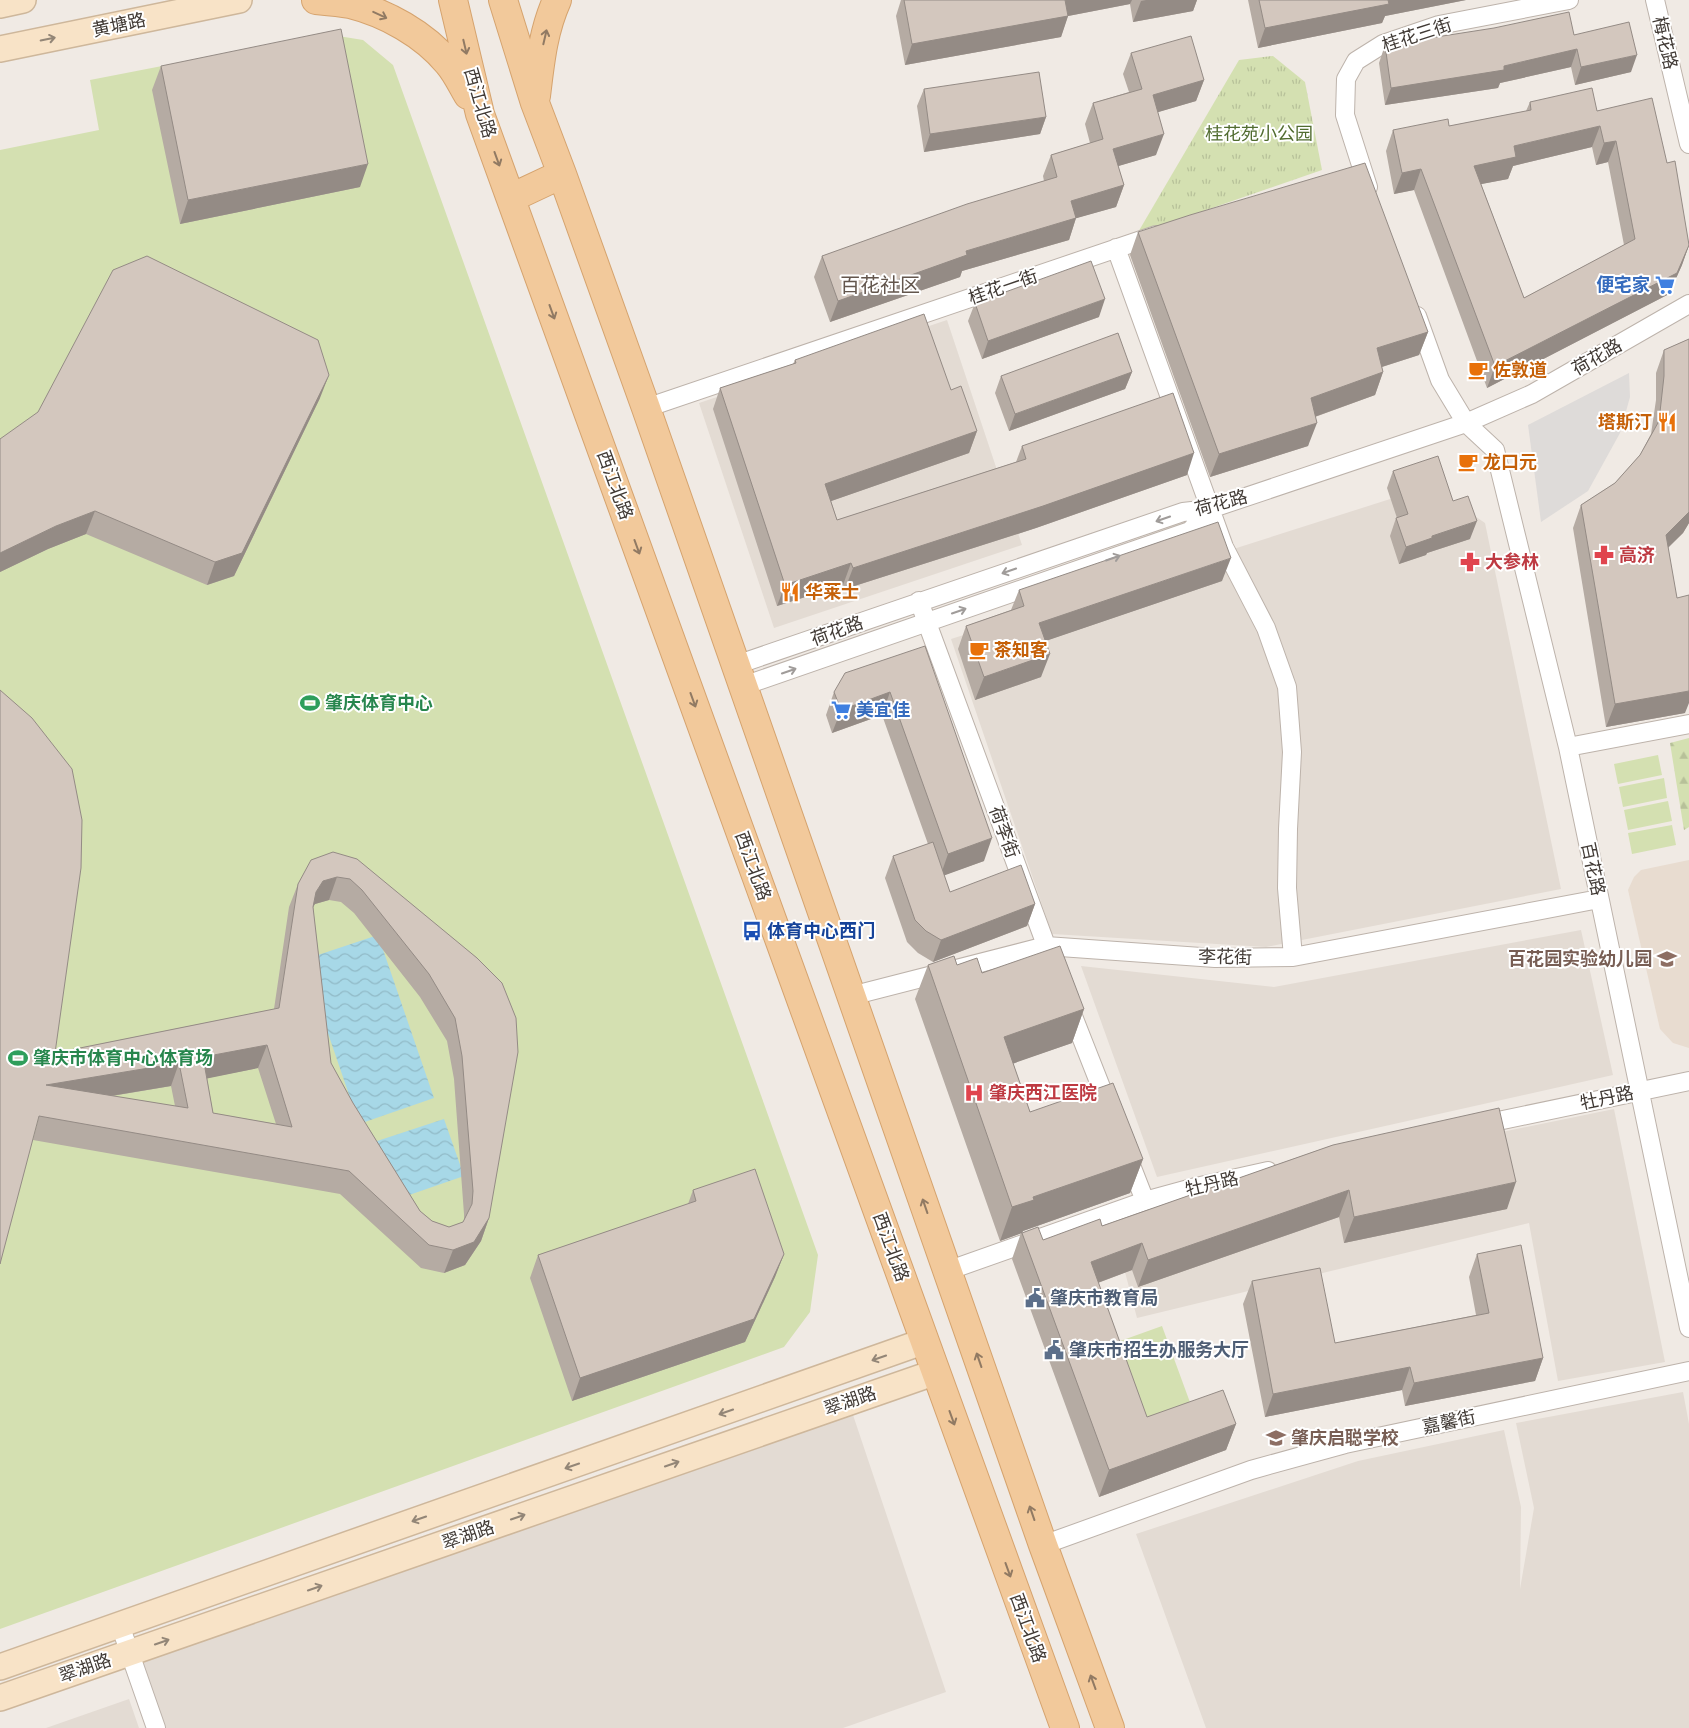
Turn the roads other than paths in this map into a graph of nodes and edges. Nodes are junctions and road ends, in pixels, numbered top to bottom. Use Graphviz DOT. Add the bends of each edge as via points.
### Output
graph roads {
  1 [pos="23,0"];
  2 [pos="239,0"];
  3 [pos="316,0"];
  4 [pos="453,0"];
  5 [pos="503,0"];
  6 [pos="558,0"];
  7 [pos="1569,0"];
  8 [pos="1655,0"];
  9 [pos="0,5"];
  10 [pos="0,49"];
  11 [pos="535,103"];
  12 [pos="480,114"];
  13 [pos="1689,144"];
  14 [pos="1360,166"];
  15 [pos="1342,172"];
  16 [pos="562,174"];
  17 [pos="511,198"];
  18 [pos="1374,203"];
  19 [pos="1172,229"];
  20 [pos="1116,248"];
  21 [pos="1689,304"];
  22 [pos="1413,305"];
  23 [pos="646,408"];
  24 [pos="1466,423"];
  25 [pos="1210,508"];
  26 [pos="919,602"];
  27 [pos="927,623"];
  28 [pos="740,676"];
  29 [pos="1689,724"];
  30 [pos="1568,747"];
  31 [pos="1599,899"];
  32 [pos="1046,946"];
  33 [pos="1293,957"];
  34 [pos="1056,973"];
  35 [pos="1064,991"];
  36 [pos="852,996"];
  37 [pos="1689,1081"];
  38 [pos="1641,1090"];
  39 [pos="1467,1128"];
  40 [pos="1283,1168"];
  41 [pos="1145,1201"];
  42 [pos="948,1271"];
  43 [pos="1689,1328"];
  44 [pos="925,1342"];
  45 [pos="1689,1371"];
  46 [pos="936,1372"];
  47 [pos="1044,1545"];
  48 [pos="120,1625"];
  49 [pos="130,1653"];
  50 [pos="0,1667"];
  51 [pos="0,1698"];
  52 [pos="156,1728"];
  53 [pos="1065,1728"];
  54 [pos="1110,1728"];
  1 -- 9 [label="street"];
  10 -- 2 [label="street, 黄塘路, one-way"];
  3 -- 12 [label="main road, one-way" via="349,4 376,12 423,40 448,63"];
  4 -- 12 [label="main road, 西江北路, one-way"];
  5 -- 11 [label="main road"];
  11 -- 6 [label="main road, one-way" via="543,41"];
  7 -- 14 [label="street, 桂花三街" via="1439,25 1383,44 1356,61 1346,79 1345,115"];
  8 -- 13 [label="street, 梅花路"];
  11 -- 16 [label="main road"];
  12 -- 17 [label="main road, 西江北路, one-way"];
  14 -- 15 [label="street"];
  14 -- 18 [label="street, 桂花三街"];
  16 -- 17 [label="main road"];
  16 -- 23 [label="main road"];
  17 -- 44 [label="main road, 西江北路, one-way"];
  19 -- 20 [label="street, 桂花一街"];
  20 -- 23 [label="street, 桂花一街"];
  20 -- 25 [label="street"];
  21 -- 24 [label="street, 荷花路" via="1532,394"];
  22 -- 24 [label="street" via="1440,380"];
  23 -- 28 [label="main road"];
  24 -- 25 [label="street, 荷花路"];
  24 -- 30 [label="street, 百花路" via="1495,450"];
  25 -- 26 [label="street, 荷花路, one-way" via="1183,512"];
  27 -- 25 [label="street, one-way" via="1190,531"];
  25 -- 33 [label="street" via="1224,547 1266,628 1287,687 1292,752 1287,888"];
  26 -- 27 [label="street, 荷李街"];
  26 -- 28 [label="street, 荷花路"];
  28 -- 27 [label="street, one-way"];
  27 -- 32 [label="street, 荷李街"];
  28 -- 36 [label="main road"];
  29 -- 30 [label="street"];
  30 -- 31 [label="street, 百花路"];
  31 -- 33 [label="street, 李花街"];
  31 -- 38 [label="street, 百花路"];
  32 -- 33 [label="street, 李花街" via="1215,958"];
  32 -- 34 [label="street, 荷李街"];
  32 -- 36 [label="street, 李花街"];
  35 -- 41 [label="street"];
  42 -- 36 [label="main road, one-way"];
  37 -- 38 [label="street, 牡丹路"];
  38 -- 39 [label="street, 牡丹路"];
  38 -- 43 [label="street, 百花路"];
  40 -- 41 [label="street, 牡丹路" via="1196,1186"];
  41 -- 42 [label="street, 牡丹路"];
  47 -- 42 [label="main road, one-way"];
  44 -- 46 [label="main road, 西江北路"];
  44 -- 48 [label="street, 翠湖路, one-way"];
  45 -- 47 [label="street, 嘉馨街" via="1345,1444 1251,1470"];
  49 -- 46 [label="street, 翠湖路, one-way"];
  46 -- 53 [label="main road, 西江北路, one-way"];
  54 -- 47 [label="main road, one-way"];
  48 -- 49 [label="street"];
  48 -- 50 [label="street, 翠湖路"];
  49 -- 51 [label="street, 翠湖路"];
  49 -- 52 [label="street"];
}
